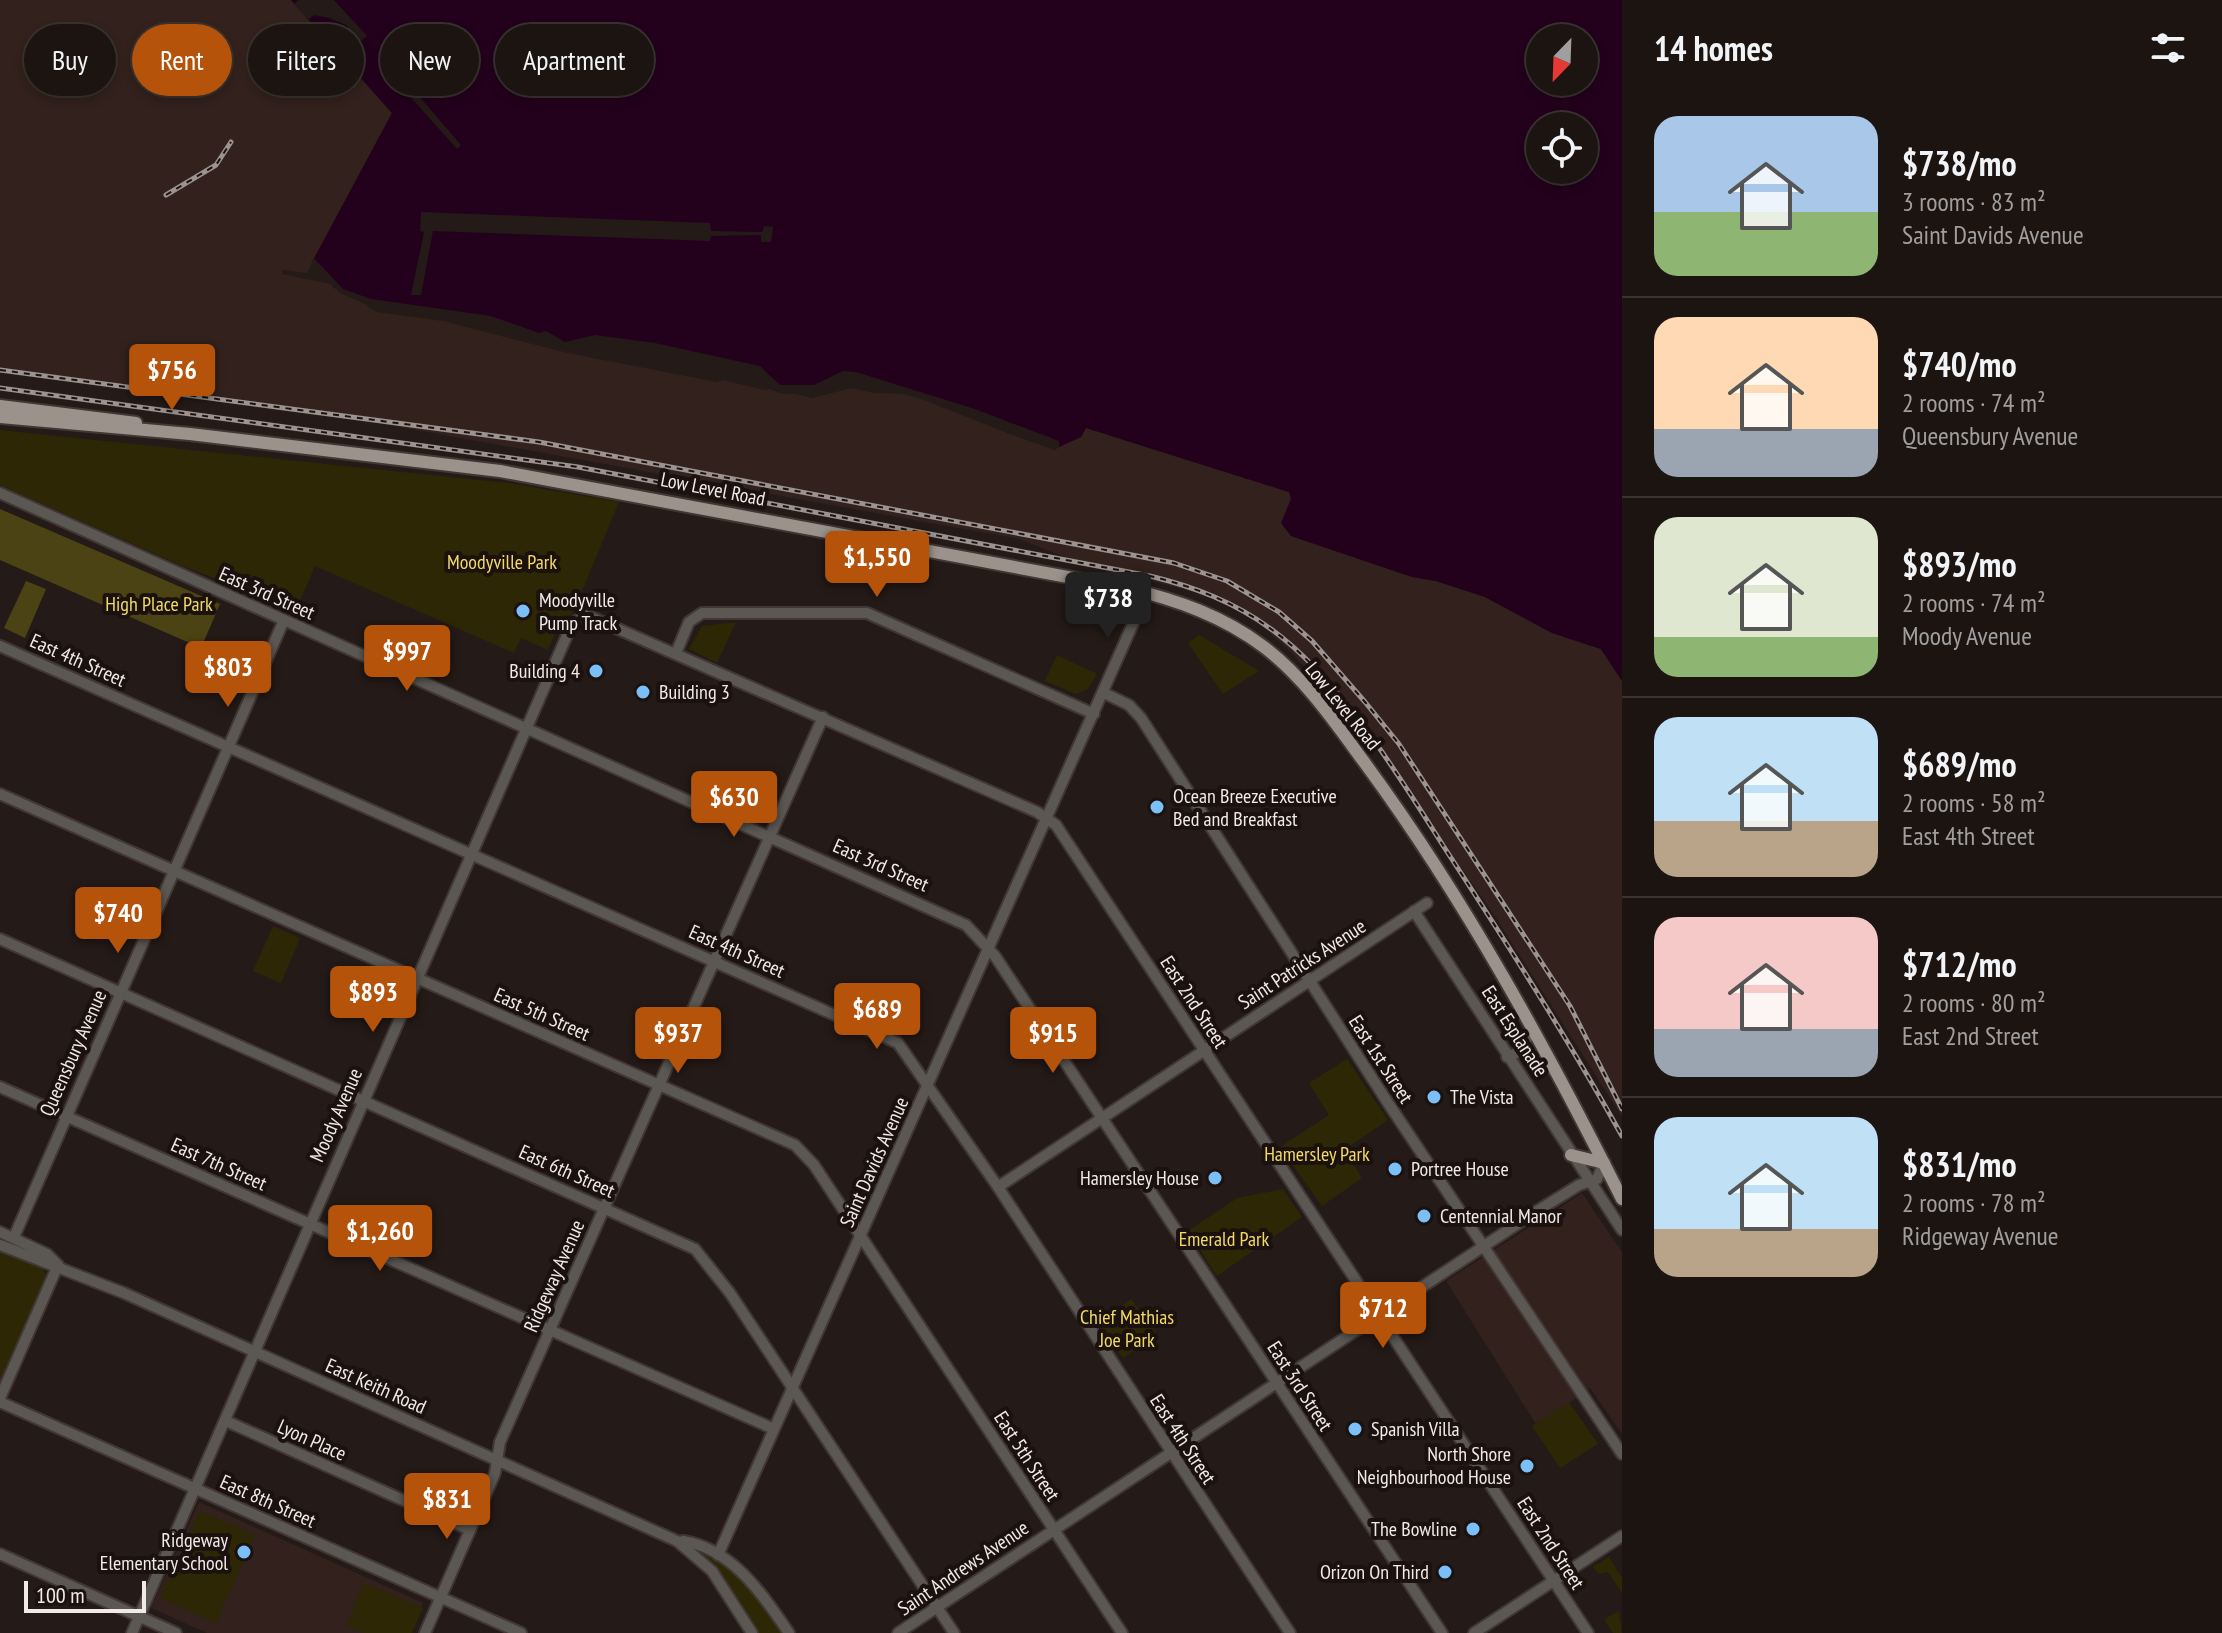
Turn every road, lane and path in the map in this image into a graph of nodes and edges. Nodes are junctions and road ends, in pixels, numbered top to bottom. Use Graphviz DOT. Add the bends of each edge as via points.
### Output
graph roads {
  1 [pos="0,406"];
  2 [pos="0,417"];
  3 [pos="190,434"];
  4 [pos="0,493"];
  5 [pos="1140,608"];
  6 [pos="284,620"];
  7 [pos="3,647"];
  8 [pos="676,653"];
  9 [pos="0,660"];
  10 [pos="1104,693"];
  11 [pos="1094,714"];
  12 [pos="823,717"];
  13 [pos="528,728"];
  14 [pos="230,746"];
  15 [pos="0,794"];
  16 [pos="1048,818"];
  17 [pos="770,836"];
  18 [pos="472,854"];
  19 [pos="174,871"];
  20 [pos="1427,903"];
  21 [pos="1414,911"];
  22 [pos="0,939"];
  23 [pos="988,947"];
  24 [pos="714,961"];
  25 [pos="417,978"];
  26 [pos="1309,981"];
  27 [pos="119,993"];
  28 [pos="1530,1029"];
  29 [pos="1205,1050"];
  30 [pos="1507,1057"];
  31 [pos="928,1083"];
  32 [pos="659,1085"];
  33 [pos="0,1087"];
  34 [pos="363,1101"];
  35 [pos="65,1116"];
  36 [pos="1103,1117"];
  37 [pos="1571,1155"];
  38 [pos="1604,1163"];
  39 [pos="1584,1184"];
  40 [pos="998,1187"];
  41 [pos="1622,1199"];
  42 [pos="604,1208"];
  43 [pos="309,1223"];
  44 [pos="1622,1230"];
  45 [pos="0,1232"];
  46 [pos="14,1237"];
  47 [pos="861,1237"];
  48 [pos="0,1243"];
  49 [pos="1483,1246"];
  50 [pos="26,1255"];
  51 [pos="58,1265"];
  52 [pos="1380,1315"];
  53 [pos="550,1331"];
  54 [pos="255,1351"];
  55 [pos="1277,1384"];
  56 [pos="793,1389"];
  57 [pos="0,1400"];
  58 [pos="226,1421"];
  59 [pos="774,1429"];
  60 [pos="1171,1454"];
  61 [pos="1622,1454"];
  62 [pos="499,1461"];
  63 [pos="196,1488"];
  64 [pos="470,1530"];
  65 [pos="1054,1530"];
  66 [pos="1622,1536"];
  67 [pos="677,1541"];
  68 [pos="0,1554"];
  69 [pos="718,1555"];
  70 [pos="1554,1580"];
  71 [pos="441,1598"];
  72 [pos="937,1607"];
  73 [pos="139,1617"];
  74 [pos="132,1633"];
  75 [pos="176,1633"];
  76 [pos="425,1633"];
  77 [pos="521,1633"];
  78 [pos="752,1633"];
  79 [pos="789,1633"];
  80 [pos="898,1633"];
  81 [pos="954,1633"];
  82 [pos="1122,1633"];
  83 [pos="1290,1633"];
  84 [pos="1442,1633"];
  85 [pos="1474,1633"];
  86 [pos="1588,1633"];
  1 -- 3 [label="main road, Low Level Road"];
  2 -- 3 [label="main road, Low Level Road"];
  3 -- 28 [label="main road, Low Level Road" via="500,471 621,492 1127,588 1218,617 1265,648 1316,697 1403,815"];
  4 -- 6 [label="street, East 3rd Street"];
  5 -- 10 [label="street, Saint Davids Avenue"];
  6 -- 13 [label="street, East 3rd Street"];
  6 -- 14 [label="street, Queensbury Avenue"];
  7 -- 9 [label="street"];
  7 -- 14 [label="street, East 4th Street"];
  8 -- 11 [label="street" via="689,622 702,613 859,611"];
  8 -- 12 [label="street"];
  8 -- 13 [label="street, Moody Avenue" via="590,615 582,617 572,624"];
  10 -- 11 [label="street, Saint Davids Avenue"];
  10 -- 26 [label="street, East 1st Street" via="1129,705 1141,718"];
  11 -- 16 [label="street, Saint Davids Avenue"];
  12 -- 16 [label="street"];
  12 -- 17 [label="street, Ridgeway Avenue"];
  13 -- 17 [label="street, East 3rd Street"];
  13 -- 18 [label="street, Moody Avenue"];
  14 -- 18 [label="street, East 4th Street"];
  14 -- 19 [label="street, Queensbury Avenue"];
  15 -- 19 [label="street, East 5th Street"];
  16 -- 23 [label="street, Saint Davids Avenue"];
  16 -- 29 [label="street, East 2nd Street"];
  17 -- 23 [label="street, East 3rd Street" via="957,919"];
  17 -- 24 [label="street, Ridgeway Avenue"];
  18 -- 24 [label="street, East 4th Street"];
  18 -- 25 [label="street, Moody Avenue"];
  19 -- 25 [label="street, East 5th Street"];
  19 -- 27 [label="street, Queensbury Avenue"];
  20 -- 21 [label="street, Saint Patricks Avenue"];
  21 -- 26 [label="street, Saint Patricks Avenue"];
  21 -- 30 [label="street, East Esplanade"];
  22 -- 27 [label="street, East 6th Street"];
  23 -- 31 [label="street, Saint Davids Avenue"];
  23 -- 36 [label="street, East 3rd Street"];
  24 -- 31 [label="street, East 4th Street" via="891,1038"];
  24 -- 32 [label="street, Ridgeway Avenue"];
  25 -- 32 [label="street, East 5th Street"];
  25 -- 34 [label="street, Moody Avenue"];
  26 -- 29 [label="street, Saint Patricks Avenue"];
  26 -- 49 [label="street, East 1st Street"];
  27 -- 34 [label="street, East 6th Street"];
  27 -- 35 [label="street, Queensbury Avenue"];
  28 -- 30 [label="street" via="1523,1050"];
  28 -- 38 [label="main road, Low Level Road"];
  29 -- 36 [label="street, Saint Patricks Avenue"];
  29 -- 52 [label="street, East 2nd Street"];
  30 -- 37 [label="street, East Esplanade"];
  31 -- 40 [label="street, East 4th Street"];
  31 -- 47 [label="street, Saint Davids Avenue"];
  32 -- 42 [label="street, Ridgeway Avenue"];
  32 -- 47 [label="street, East 5th Street" via="795,1145"];
  33 -- 35 [label="street, East 7th Street"];
  34 -- 42 [label="street, East 6th Street"];
  34 -- 43 [label="street, Moody Avenue"];
  35 -- 43 [label="street, East 7th Street"];
  35 -- 46 [label="street, Queensbury Avenue"];
  36 -- 40 [label="street, Saint Patricks Avenue"];
  36 -- 55 [label="street, East 3rd Street"];
  37 -- 38 [label="main road"];
  37 -- 39 [label="street, East Esplanade"];
  38 -- 39 [label="street, Saint Andrews Avenue" via="1597,1179"];
  38 -- 41 [label="main road"];
  39 -- 44 [label="street"];
  39 -- 49 [label="street, Saint Andrews Avenue"];
  40 -- 60 [label="street, East 4th Street"];
  42 -- 53 [label="street, Ridgeway Avenue"];
  42 -- 56 [label="street, East 6th Street" via="702,1255"];
  43 -- 53 [label="street, East 7th Street"];
  43 -- 54 [label="street, Moody Avenue"];
  45 -- 46 [label="street, East Keith Road"];
  46 -- 48 [label="street"];
  46 -- 50 [label="street"];
  46 -- 51 [label="street, East Keith Road"];
  47 -- 56 [label="street, Saint Davids Avenue"];
  47 -- 65 [label="street, East 5th Street"];
  48 -- 50 [label="street, East Keith Road"];
  49 -- 52 [label="street, Saint Andrews Avenue"];
  49 -- 61 [label="street, East 1st Street"];
  50 -- 51 [label="street, East Keith Road"];
  51 -- 54 [label="street, East Keith Road"];
  51 -- 57 [label="street"];
  52 -- 55 [label="street, Saint Andrews Avenue"];
  52 -- 70 [label="street, East 2nd Street"];
  53 -- 59 [label="street, East 7th Street"];
  53 -- 62 [label="street, Ridgeway Avenue" via="500,1442"];
  54 -- 58 [label="street, Moody Avenue"];
  54 -- 62 [label="street, East Keith Road"];
  55 -- 60 [label="street, Saint Andrews Avenue"];
  55 -- 84 [label="street, East 3rd Street"];
  56 -- 59 [label="street, Saint Davids Avenue"];
  56 -- 72 [label="street, East 6th Street"];
  57 -- 63 [label="street, East 8th Street"];
  58 -- 63 [label="street, Moody Avenue"];
  58 -- 64 [label="street, Lyon Place"];
  59 -- 69 [label="street, Saint Davids Avenue"];
  60 -- 65 [label="street, Saint Andrews Avenue"];
  60 -- 83 [label="street, East 4th Street"];
  62 -- 64 [label="street, Ridgeway Avenue"];
  62 -- 67 [label="street, East Keith Road"];
  63 -- 71 [label="street, East 8th Street"];
  63 -- 73 [label="street, Moody Avenue"];
  64 -- 71 [label="street, Ridgeway Avenue"];
  65 -- 72 [label="street, Saint Andrews Avenue"];
  65 -- 82 [label="street, East 5th Street"];
  66 -- 70 [label="street"];
  67 -- 69 [label="street, East Keith Road"];
  67 -- 78 [label="street, East Keith Road" via="712,1571"];
  68 -- 73 [label="street"];
  69 -- 79 [label="street, East Keith Road" via="757,1587"];
  70 -- 85 [label="street"];
  70 -- 86 [label="street, East 2nd Street"];
  71 -- 76 [label="street, Ridgeway Avenue"];
  71 -- 77 [label="street, East 8th Street"];
  72 -- 80 [label="street, Saint Andrews Avenue"];
  72 -- 81 [label="street, East 6th Street"];
  73 -- 74 [label="street, Moody Avenue"];
  73 -- 75 [label="street"];
}
